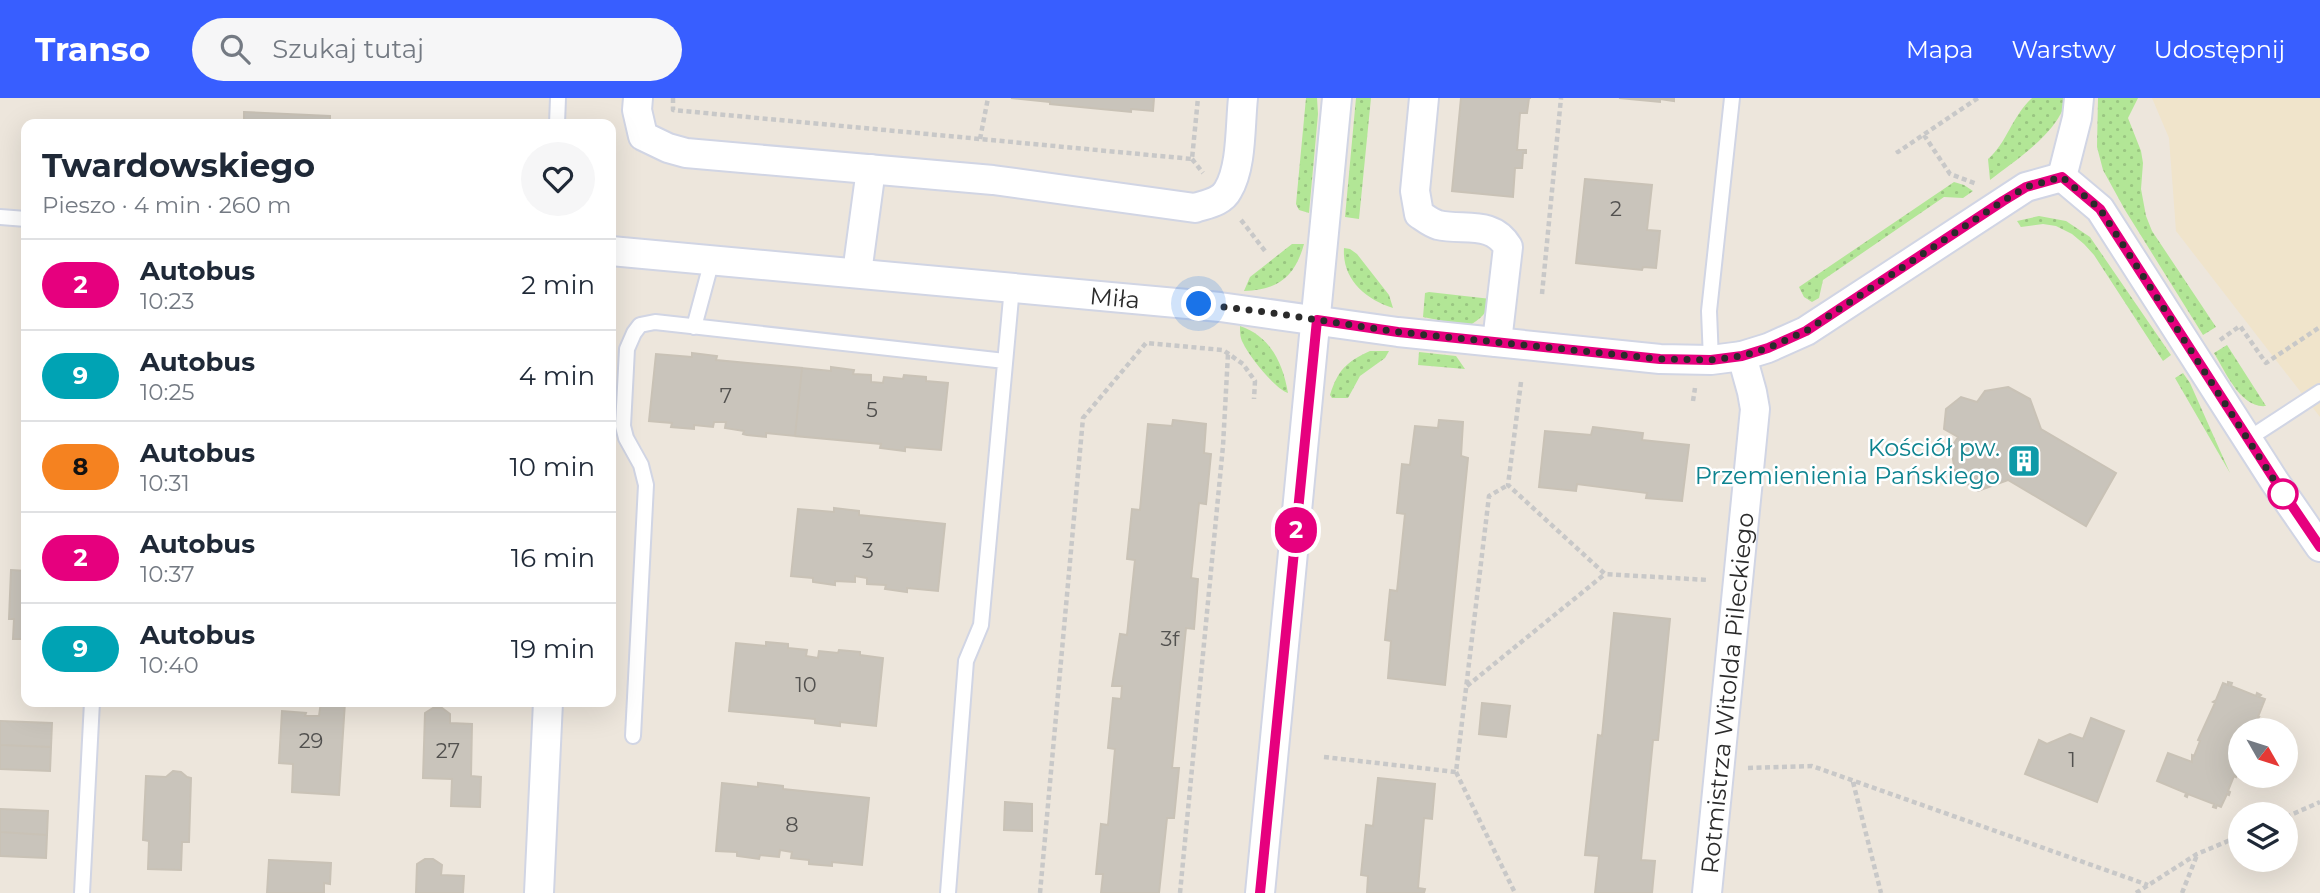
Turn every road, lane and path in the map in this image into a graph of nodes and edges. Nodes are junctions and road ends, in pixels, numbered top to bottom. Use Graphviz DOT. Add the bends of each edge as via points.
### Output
graph roads {
  1 [pos="558,98"];
  2 [pos="638,98"];
  3 [pos="673,98"];
  4 [pos="988,98"];
  5 [pos="1198,98"];
  6 [pos="1243,98"];
  7 [pos="1337,98"];
  8 [pos="1424,98"];
  9 [pos="1561,98"];
  10 [pos="1732,98"];
  11 [pos="1978,98"];
  12 [pos="2079,98"];
  13 [pos="557,119"];
  14 [pos="1924,135"];
  15 [pos="980,139"];
  16 [pos="1897,150"];
  17 [pos="871,169"];
  18 [pos="2062,177"];
  19 [pos="1981,185"];
  20 [pos="0,217"];
  21 [pos="21,219"];
  22 [pos="616,251"];
  23 [pos="712,260"];
  24 [pos="857,274"];
  25 [pos="1012,287"];
  26 [pos="1542,294"];
  27 [pos="1317,320"];
  28 [pos="694,327"];
  29 [pos="2320,327"];
  30 [pos="1497,342"];
  31 [pos="1228,354"];
  32 [pos="2194,355"];
  33 [pos="1742,356"];
  34 [pos="1711,360"];
  35 [pos="1005,361"];
  36 [pos="1521,382"];
  37 [pos="2320,392"];
  38 [pos="1254,399"];
  39 [pos="2248,439"];
  40 [pos="1508,485"];
  41 [pos="2320,547"];
  42 [pos="1605,574"];
  43 [pos="1717,581"];
  44 [pos="1466,687"];
  45 [pos="92,707"];
  46 [pos="548,707"];
  47 [pos="633,736"];
  48 [pos="1324,757"];
  49 [pos="1719,769"];
  50 [pos="1456,772"];
  51 [pos="1853,781"];
  52 [pos="2320,802"];
  53 [pos="2298,812"];
  54 [pos="2228,841"];
  55 [pos="2197,854"];
  56 [pos="2148,885"];
  57 [pos="82,893"];
  58 [pos="540,893"];
  59 [pos="948,893"];
  60 [pos="1040,893"];
  61 [pos="1180,893"];
  62 [pos="1260,893"];
  63 [pos="1515,893"];
  64 [pos="1707,893"];
  65 [pos="1881,893"];
  66 [pos="2136,893"];
  67 [pos="2182,893"];
  1 -- 13 [label="lane"];
  2 -- 17 [label="street" via="643,136 668,148"];
  3 -- 15 [label="path" via="673,110"];
  4 -- 15 [label="path"];
  5 -- 15 [label="path" via="1192,159"];
  6 -- 17 [label="street" via="1237,167 1228,192 1195,208 993,180"];
  7 -- 27 [label="street"];
  8 -- 30 [label="street" via="1415,191 1419,214 1436,224 1491,230 1508,247"];
  9 -- 26 [label="path"];
  10 -- 34 [label="lane" via="1709,311"];
  11 -- 14 [label="path"];
  12 -- 18 [label="street"];
  14 -- 16 [label="path"];
  14 -- 19 [label="path" via="1950,174"];
  17 -- 24 [label="street"];
  18 -- 32 [label="street" via="2100,209"];
  18 -- 33 [label="street" via="2014,194 1806,331"];
  20 -- 21 [label="lane"];
  22 -- 23 [label="street, Miła"];
  23 -- 24 [label="street, Miła"];
  23 -- 28 [label="lane"];
  24 -- 25 [label="street, Miła"];
  25 -- 27 [label="street, Miła"];
  25 -- 35 [label="lane"];
  27 -- 30 [label="street, Miła"];
  27 -- 62 [label="street"];
  28 -- 35 [label="lane"];
  28 -- 47 [label="lane" via="655,322 640,325 627,349 623,426 646,485"];
  29 -- 32 [label="path" via="2266,363 2240,326"];
  30 -- 34 [label="street, Miła"];
  31 -- 38 [label="path" via="1243,364 1255,382"];
  31 -- 60 [label="path" via="1146,343 1083,418"];
  31 -- 61 [label="path"];
  32 -- 39 [label="street"];
  33 -- 34 [label="street, Miła"];
  33 -- 49 [label="street, Rotmistrza Witolda Pileckiego" via="1755,409"];
  35 -- 59 [label="lane" via="981,625 966,661"];
  36 -- 40 [label="path"];
  37 -- 39 [label="lane"];
  39 -- 41 [label="street"];
  40 -- 42 [label="path"];
  40 -- 44 [label="path" via="1489,496"];
  42 -- 43 [label="path"];
  42 -- 44 [label="path"];
  44 -- 50 [label="path"];
  45 -- 57 [label="lane"];
  46 -- 58 [label="street"];
  48 -- 50 [label="path"];
  49 -- 51 [label="path" via="1812,766"];
  49 -- 64 [label="street, Rotmistrza Witolda Pileckiego"];
  50 -- 63 [label="path"];
  51 -- 56 [label="path"];
  51 -- 65 [label="path"];
  52 -- 53 [label="path"];
  54 -- 55 [label="path"];
  55 -- 56 [label="path"];
  55 -- 67 [label="path"];
  56 -- 66 [label="path"];
}
